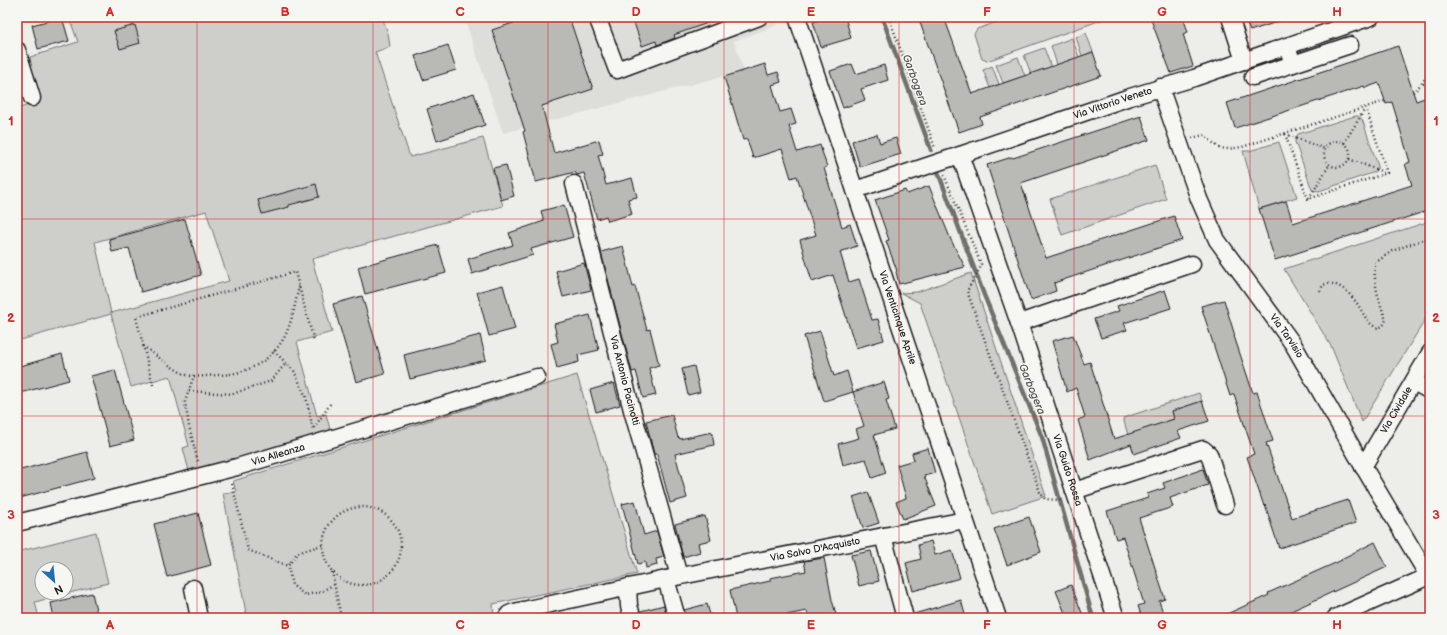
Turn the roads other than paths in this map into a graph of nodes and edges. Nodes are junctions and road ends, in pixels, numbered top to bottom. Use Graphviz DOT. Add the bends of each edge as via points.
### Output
graph roads {
  1 [pos="597,17"];
  2 [pos="759,17"];
  3 [pos="797,17"];
  4 [pos="1230,17"];
  5 [pos="1370,17"];
  6 [pos="1350,44"];
  7 [pos="1287,46"];
  8 [pos="17,50"];
  9 [pos="1244,61"];
  10 [pos="1293,64"];
  11 [pos="1253,77"];
  12 [pos="1160,87"];
  13 [pos="32,98"];
  14 [pos="960,155"];
  15 [pos="574,184"];
  16 [pos="855,190"];
  17 [pos="1192,264"];
  18 [pos="1019,323"];
  19 [pos="1430,353"];
  20 [pos="537,377"];
  21 [pos="1414,382"];
  22 [pos="1430,391"];
  23 [pos="1363,467"];
  24 [pos="1069,496"];
  25 [pos="1225,505"];
  26 [pos="965,520"];
  27 [pos="17,524"];
  28 [pos="883,536"];
  29 [pos="672,578"];
  30 [pos="1429,578"];
  31 [pos="193,588"];
  32 [pos="628,588"];
  33 [pos="507,617"];
  34 [pos="199,618"];
  35 [pos="633,618"];
  36 [pos="677,618"];
  37 [pos="905,618"];
  38 [pos="998,618"];
  39 [pos="1116,618"];
  40 [pos="1335,618"];
  1 -- 2 [label="street" via="617,70"];
  3 -- 16 [label="street, Via Venticinque Aprile"];
  4 -- 9 [label="street"];
  5 -- 7 [label="street, Via Vittorio Veneto"];
  6 -- 10 [label="street"];
  7 -- 9 [label="street, Via Vittorio Veneto"];
  7 -- 10 [label="street"];
  8 -- 13 [label="street"];
  9 -- 12 [label="street, Via Vittorio Veneto"];
  10 -- 11 [label="street"];
  12 -- 14 [label="street, Via Vittorio Veneto"];
  12 -- 23 [label="street, Via Tarvisio" via="1198,200 1213,233 1292,344"];
  14 -- 16 [label="street, Via Vittorio Veneto"];
  14 -- 18 [label="street, Via Guido Rossa"];
  15 -- 29 [label="street, Via Antonio Pacinotti"];
  16 -- 26 [label="street, Via Venticinque Aprile"];
  17 -- 18 [label="street"];
  18 -- 24 [label="street, Via Guido Rossa"];
  19 -- 21 [label="street, Via Cividale"];
  20 -- 27 [label="street, Via Alleanza" via="315,436 237,467"];
  21 -- 22 [label="street"];
  21 -- 23 [label="street, Via Cividale"];
  23 -- 30 [label="street, Via Tarvisio"];
  24 -- 25 [label="street" via="1203,449 1208,454"];
  24 -- 39 [label="street, Via Guido Rossa"];
  26 -- 28 [label="street, Via Salvo D'Acquisto"];
  26 -- 38 [label="street, Via Venticinque Aprile"];
  28 -- 29 [label="street, Via Salvo D'Acquisto"];
  28 -- 37 [label="street"];
  29 -- 32 [label="street, Via Salvo D'Acquisto"];
  29 -- 36 [label="street"];
  30 -- 40 [label="street"];
  31 -- 34 [label="street"];
  32 -- 33 [label="street, Via Salvo D'Acquisto" via="514,612"];
  32 -- 35 [label="street"];
}
